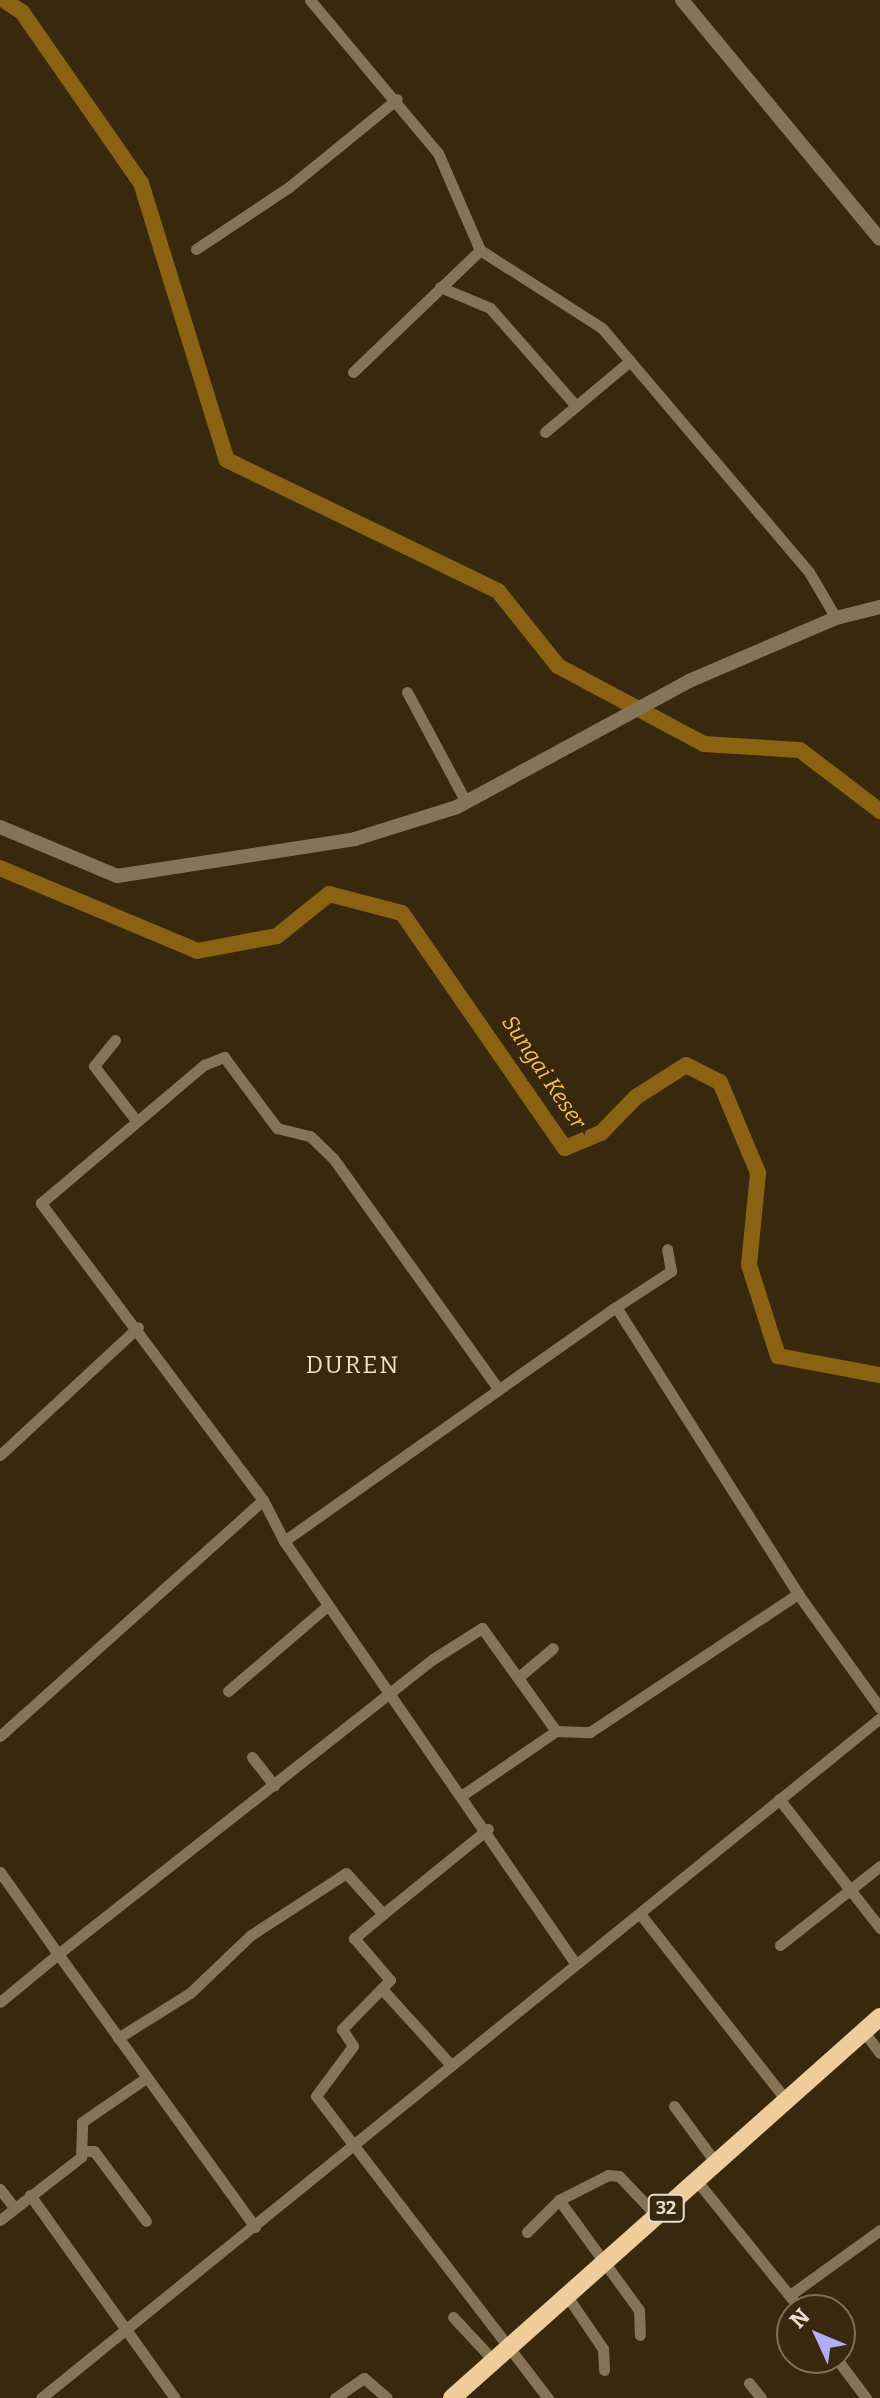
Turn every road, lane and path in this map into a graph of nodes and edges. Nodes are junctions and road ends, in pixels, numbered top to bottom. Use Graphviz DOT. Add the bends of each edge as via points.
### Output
graph roads {
  1 [pos="310,0"];
  2 [pos="682,0"];
  3 [pos="397,99"];
  4 [pos="880,239"];
  5 [pos="196,249"];
  6 [pos="480,250"];
  7 [pos="440,287"];
  8 [pos="630,361"];
  9 [pos="353,372"];
  10 [pos="576,406"];
  11 [pos="545,432"];
  12 [pos="880,607"];
  13 [pos="836,618"];
  14 [pos="407,692"];
  15 [pos="466,802"];
  16 [pos="0,827"];
  17 [pos="115,1040"];
  18 [pos="135,1119"];
  19 [pos="667,1249"];
  20 [pos="616,1307"];
  21 [pos="138,1327"];
  22 [pos="497,1387"];
  23 [pos="0,1455"];
  24 [pos="263,1500"];
  25 [pos="284,1541"];
  26 [pos="798,1594"];
  27 [pos="327,1606"];
  28 [pos="553,1648"];
  29 [pos="520,1676"];
  30 [pos="228,1691"];
  31 [pos="390,1692"];
  32 [pos="880,1708"];
  33 [pos="880,1718"];
  34 [pos="556,1731"];
  35 [pos="0,1736"];
  36 [pos="252,1757"];
  37 [pos="274,1785"];
  38 [pos="464,1794"];
  39 [pos="779,1799"];
  40 [pos="488,1829"];
  41 [pos="880,1866"];
  42 [pos="0,1872"];
  43 [pos="848,1891"];
  44 [pos="383,1914"];
  45 [pos="641,1915"];
  46 [pos="880,1928"];
  47 [pos="780,1945"];
  48 [pos="58,1954"];
  49 [pos="575,1963"];
  50 [pos="382,1989"];
  51 [pos="0,2002"];
  52 [pos="880,2017"];
  53 [pos="864,2032"];
  54 [pos="118,2038"];
  55 [pos="880,2053"];
  56 [pos="451,2065"];
  57 [pos="146,2078"];
  58 [pos="787,2101"];
  59 [pos="674,2106"];
  60 [pos="359,2145"];
  61 [pos="83,2151"];
  62 [pos="716,2163"];
  63 [pos="697,2181"];
  64 [pos="0,2189"];
  65 [pos="30,2195"];
  66 [pos="559,2200"];
  67 [pos="13,2206"];
  68 [pos="657,2216"];
  69 [pos="0,2220"];
  70 [pos="146,2221"];
  71 [pos="255,2227"];
  72 [pos="880,2230"];
  73 [pos="527,2232"];
  74 [pos="607,2259"];
  75 [pos="789,2294"];
  76 [pos="791,2294"];
  77 [pos="567,2296"];
  78 [pos="453,2317"];
  79 [pos="130,2330"];
  80 [pos="640,2335"];
  81 [pos="511,2342"];
  82 [pos="494,2361"];
  83 [pos="604,2370"];
  84 [pos="848,2374"];
  85 [pos="749,2383"];
  86 [pos="41,2398"];
  87 [pos="175,2398"];
  88 [pos="335,2398"];
  89 [pos="387,2398"];
  90 [pos="452,2398"];
  91 [pos="548,2398"];
  92 [pos="761,2398"];
  93 [pos="866,2398"];
  1 -- 3 [label="street"];
  2 -- 4 [label="street"];
  3 -- 5 [label="street" via="289,187"];
  3 -- 6 [label="street" via="438,153"];
  6 -- 7 [label="street"];
  6 -- 8 [label="street" via="581,309"];
  7 -- 9 [label="street"];
  7 -- 10 [label="street" via="490,308"];
  8 -- 10 [label="street"];
  8 -- 13 [label="street" via="809,572"];
  10 -- 11 [label="street"];
  12 -- 13 [label="street"];
  13 -- 15 [label="street" via="640,706"];
  14 -- 15 [label="street"];
  15 -- 16 [label="street" via="355,839 144,875 98,871"];
  17 -- 18 [label="street" via="94,1066"];
  18 -- 21 [label="street" via="41,1203"];
  18 -- 22 [label="street" via="224,1057 277,1128 310,1136 333,1158"];
  19 -- 20 [label="street" via="671,1271"];
  20 -- 22 [label="street"];
  20 -- 26 [label="street"];
  21 -- 23 [label="street"];
  21 -- 24 [label="street"];
  22 -- 25 [label="street"];
  24 -- 25 [label="street"];
  24 -- 35 [label="street"];
  25 -- 27 [label="street"];
  26 -- 32 [label="street"];
  26 -- 34 [label="street" via="590,1732"];
  27 -- 30 [label="street"];
  27 -- 31 [label="street"];
  28 -- 29 [label="street"];
  29 -- 31 [label="street" via="482,1628"];
  29 -- 34 [label="street"];
  31 -- 37 [label="street"];
  31 -- 38 [label="street"];
  33 -- 39 [label="street"];
  34 -- 38 [label="street"];
  36 -- 37 [label="street"];
  37 -- 48 [label="street"];
  38 -- 40 [label="street"];
  39 -- 43 [label="street"];
  39 -- 45 [label="street"];
  40 -- 44 [label="street"];
  40 -- 49 [label="street"];
  41 -- 43 [label="street"];
  42 -- 48 [label="street"];
  43 -- 46 [label="street"];
  43 -- 47 [label="street"];
  44 -- 50 [label="street" via="354,1938 391,1977"];
  44 -- 54 [label="street" via="346,1873 251,1935 190,1993"];
  45 -- 49 [label="street"];
  45 -- 58 [label="street"];
  48 -- 51 [label="street"];
  48 -- 54 [label="street"];
  49 -- 56 [label="street"];
  50 -- 56 [label="street"];
  50 -- 60 [label="street" via="342,2029 353,2046 315,2094"];
  52 -- 53 [label="highway, 32"];
  53 -- 55 [label="street"];
  53 -- 58 [label="highway, 32"];
  54 -- 57 [label="street"];
  56 -- 60 [label="street"];
  57 -- 61 [label="street" via="82,2122"];
  57 -- 71 [label="street"];
  58 -- 62 [label="highway, 32"];
  59 -- 62 [label="street"];
  60 -- 71 [label="street"];
  60 -- 81 [label="street"];
  61 -- 65 [label="street"];
  61 -- 70 [label="street" via="94,2151"];
  62 -- 63 [label="highway, 32"];
  63 -- 68 [label="highway, 32"];
  63 -- 75 [label="street"];
  64 -- 67 [label="street"];
  65 -- 67 [label="street"];
  65 -- 79 [label="street"];
  66 -- 68 [label="street" via="591,2179 619,2176"];
  66 -- 73 [label="street"];
  66 -- 74 [label="street"];
  67 -- 69 [label="street"];
  68 -- 74 [label="highway, 32"];
  71 -- 79 [label="street"];
  72 -- 76 [label="street"];
  74 -- 77 [label="highway, 32"];
  74 -- 80 [label="street" via="642,2317"];
  77 -- 81 [label="highway, 32"];
  77 -- 83 [label="street" via="603,2349"];
  78 -- 82 [label="street"];
  79 -- 86 [label="street"];
  79 -- 87 [label="street"];
  81 -- 82 [label="highway, 32"];
  81 -- 91 [label="street"];
  82 -- 90 [label="highway, 32"];
  84 -- 93 [label="street"];
  85 -- 92 [label="street"];
  88 -- 89 [label="street" via="364,2378"];
}
